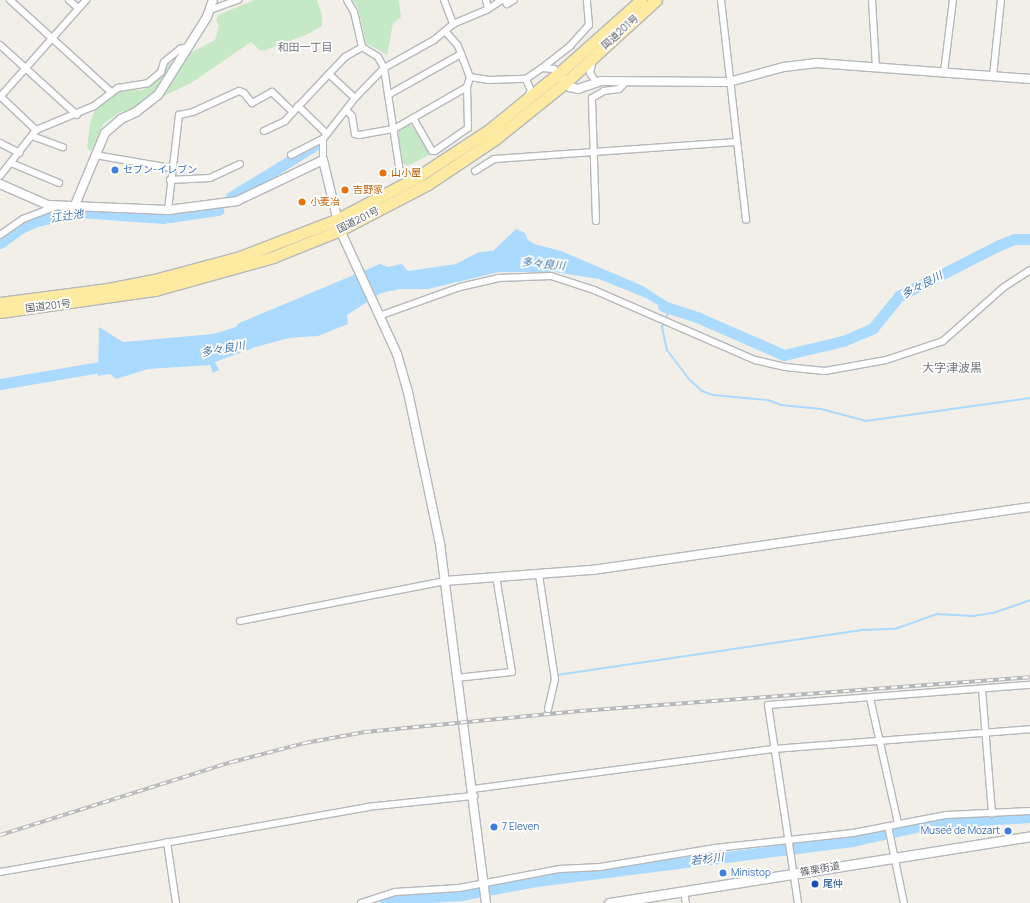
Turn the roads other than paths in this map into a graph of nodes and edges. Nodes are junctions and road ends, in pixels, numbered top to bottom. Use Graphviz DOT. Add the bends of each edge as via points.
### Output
graph roads {
  1 [pos="10,0"];
  2 [pos="69,0"];
  3 [pos="86,0"];
  4 [pos="213,0"];
  5 [pos="238,0"];
  6 [pos="347,0"];
  7 [pos="444,0"];
  8 [pos="486,0"];
  9 [pos="503,0"];
  10 [pos="514,0"];
  11 [pos="587,0"];
  12 [pos="641,0"];
  13 [pos="656,0"];
  14 [pos="720,0"];
  15 [pos="872,0"];
  16 [pos="953,0"];
  17 [pos="1001,0"];
  18 [pos="78,8"];
  19 [pos="488,9"];
  20 [pos="210,10"];
  21 [pos="453,24"];
  22 [pos="446,32"];
  23 [pos="52,39"];
  24 [pos="0,45"];
  25 [pos="188,47"];
  26 [pos="362,48"];
  27 [pos="461,54"];
  28 [pos="594,56"];
  29 [pos="876,67"];
  30 [pos="384,68"];
  31 [pos="542,68"];
  32 [pos="26,70"];
  33 [pos="944,72"];
  34 [pos="329,74"];
  35 [pos="994,76"];
  36 [pos="470,77"];
  37 [pos="526,79"];
  38 [pos="562,79"];
  39 [pos="1030,79"];
  40 [pos="627,81"];
  41 [pos="596,82"];
  42 [pos="729,82"];
  43 [pos="467,87"];
  44 [pos="111,92"];
  45 [pos="388,95"];
  46 [pos="0,96"];
  47 [pos="355,98"];
  48 [pos="526,102"];
  49 [pos="298,106"];
  50 [pos="346,110"];
  51 [pos="293,112"];
  52 [pos="77,115"];
  53 [pos="413,118"];
  54 [pos="394,129"];
  55 [pos="264,131"];
  56 [pos="34,133"];
  57 [pos="325,136"];
  58 [pos="736,142"];
  59 [pos="0,143"];
  60 [pos="63,147"];
  61 [pos="594,152"];
  62 [pos="20,153"];
  63 [pos="95,155"];
  64 [pos="291,155"];
  65 [pos="323,160"];
  66 [pos="11,163"];
  67 [pos="240,164"];
  68 [pos="171,168"];
  69 [pos="475,171"];
  70 [pos="400,174"];
  71 [pos="0,176"];
  72 [pos="170,180"];
  73 [pos="59,183"];
  74 [pos="0,184"];
  75 [pos="75,205"];
  76 [pos="57,206"];
  77 [pos="168,210"];
  78 [pos="746,220"];
  79 [pos="596,221"];
  80 [pos="338,225"];
  81 [pos="0,235"];
  82 [pos="1030,270"];
  83 [pos="0,303"];
  84 [pos="0,312"];
  85 [pos="378,313"];
  86 [pos="1030,507"];
  87 [pos="539,575"];
  88 [pos="496,576"];
  89 [pos="445,581"];
  90 [pos="240,621"];
  91 [pos="456,678"];
  92 [pos="1030,685"];
  93 [pos="982,689"];
  94 [pos="870,698"];
  95 [pos="548,709"];
  96 [pos="1030,729"];
  97 [pos="985,733"];
  98 [pos="881,742"];
  99 [pos="774,749"];
  100 [pos="473,792"];
  101 [pos="1030,812"];
  102 [pos="992,814"];
  103 [pos="898,823"];
  104 [pos="888,826"];
  105 [pos="1030,836"];
  106 [pos="790,840"];
  107 [pos="167,842"];
  108 [pos="895,858"];
  109 [pos="0,872"];
  110 [pos="794,874"];
  111 [pos="484,883"];
  112 [pos="684,891"];
  113 [pos="176,903"];
  114 [pos="361,903"];
  115 [pos="486,903"];
  116 [pos="609,903"];
  117 [pos="686,903"];
  118 [pos="798,903"];
  119 [pos="904,903"];
  1 -- 23 [label="street"];
  2 -- 18 [label="street"];
  3 -- 18 [label="street"];
  4 -- 20 [label="street"];
  5 -- 20 [label="street"];
  6 -- 26 [label="street" via="354,12"];
  7 -- 21 [label="street"];
  8 -- 19 [label="street"];
  9 -- 10 [label="street" via="507,4"];
  9 -- 19 [label="street"];
  11 -- 31 [label="street" via="589,25 570,46"];
  12 -- 38 [label="highway, 国道201号"];
  13 -- 28 [label="highway, 国道201号"];
  14 -- 42 [label="street"];
  15 -- 29 [label="street"];
  16 -- 33 [label="street"];
  17 -- 35 [label="street"];
  18 -- 23 [label="street"];
  19 -- 21 [label="street"];
  20 -- 25 [label="street"];
  21 -- 22 [label="street"];
  22 -- 27 [label="street" via="458,46"];
  22 -- 30 [label="street"];
  23 -- 32 [label="street"];
  23 -- 44 [label="street"];
  24 -- 32 [label="street"];
  25 -- 44 [label="street" via="180,49 164,62 153,80"];
  25 -- 63 [label="street" via="158,95 136,112 112,125"];
  26 -- 30 [label="street" via="378,57"];
  26 -- 34 [label="street" via="345,57"];
  27 -- 36 [label="street"];
  27 -- 45 [label="street"];
  28 -- 38 [label="highway, 国道201号"];
  28 -- 41 [label="street" via="590,73"];
  29 -- 33 [label="street"];
  29 -- 42 [label="street" via="803,64"];
  30 -- 45 [label="street"];
  30 -- 47 [label="street"];
  31 -- 37 [label="street"];
  31 -- 38 [label="street" via="554,69"];
  32 -- 46 [label="street"];
  32 -- 52 [label="street"];
  33 -- 35 [label="street"];
  34 -- 47 [label="street"];
  34 -- 49 [label="street"];
  35 -- 39 [label="street"];
  36 -- 37 [label="street" via="489,80"];
  36 -- 43 [label="street"];
  37 -- 48 [label="street" via="531,91"];
  38 -- 41 [label="street" via="578,89"];
  38 -- 48 [label="highway, 国道201号"];
  38 -- 80 [label="highway, 国道201号" via="468,158 422,187"];
  40 -- 41 [label="street"];
  40 -- 42 [label="street"];
  40 -- 61 [label="street" via="619,89 604,91 592,98"];
  42 -- 58 [label="street"];
  43 -- 53 [label="street"];
  43 -- 53 [label="street" via="468,128 435,151 432,151"];
  44 -- 52 [label="street" via="94,106"];
  45 -- 54 [label="street"];
  46 -- 56 [label="street"];
  47 -- 50 [label="street"];
  48 -- 80 [label="highway, 国道201号" via="444,160"];
  49 -- 51 [label="street"];
  49 -- 57 [label="street"];
  50 -- 54 [label="street" via="352,116 355,134"];
  50 -- 57 [label="street"];
  51 -- 55 [label="street"];
  51 -- 68 [label="street" via="272,92 252,103 244,93 238,91 224,100 180,115"];
  52 -- 56 [label="street"];
  53 -- 54 [label="street"];
  54 -- 70 [label="street"];
  56 -- 60 [label="street"];
  56 -- 62 [label="street"];
  57 -- 64 [label="street"];
  57 -- 65 [label="street"];
  58 -- 61 [label="street"];
  58 -- 78 [label="street"];
  59 -- 62 [label="street"];
  61 -- 69 [label="street" via="494,159"];
  61 -- 79 [label="street"];
  62 -- 66 [label="street"];
  63 -- 68 [label="street"];
  63 -- 75 [label="street"];
  65 -- 77 [label="street" via="237,201"];
  65 -- 80 [label="street"];
  66 -- 71 [label="street"];
  66 -- 73 [label="street"];
  67 -- 72 [label="street" via="210,178"];
  68 -- 72 [label="street"];
  72 -- 77 [label="street"];
  74 -- 76 [label="street" via="37,202"];
  75 -- 76 [label="street"];
  75 -- 77 [label="street"];
  76 -- 81 [label="street" via="23,219"];
  80 -- 83 [label="highway, 国道201号" via="161,279 108,289"];
  80 -- 84 [label="highway, 国道201号" via="266,259 155,290"];
  80 -- 85 [label="street"];
  82 -- 85 [label="street" via="1004,287 943,341 886,360 824,371 785,367 755,360 594,290 551,276 498,278"];
  85 -- 89 [label="street" via="397,354 407,385"];
  86 -- 87 [label="street" via="593,570"];
  87 -- 88 [label="street"];
  87 -- 95 [label="street" via="555,679"];
  88 -- 89 [label="street"];
  88 -- 91 [label="street" via="512,672"];
  89 -- 90 [label="street"];
  89 -- 91 [label="street"];
  91 -- 100 [label="street"];
  92 -- 93 [label="street"];
  93 -- 94 [label="street"];
  93 -- 97 [label="street"];
  94 -- 98 [label="street"];
  94 -- 99 [label="street" via="768,705"];
  96 -- 97 [label="street"];
  97 -- 98 [label="street"];
  97 -- 102 [label="street"];
  98 -- 99 [label="street"];
  98 -- 103 [label="street"];
  99 -- 100 [label="street"];
  99 -- 106 [label="street"];
  100 -- 107 [label="street" via="367,807"];
  100 -- 111 [label="street"];
  101 -- 102 [label="street"];
  102 -- 103 [label="street" via="946,815"];
  103 -- 104 [label="street"];
  104 -- 106 [label="street" via="854,833"];
  104 -- 108 [label="street"];
  105 -- 108 [label="main road, 篠栗街道"];
  106 -- 110 [label="street"];
  106 -- 111 [label="street" via="715,848 600,867 560,869"];
  107 -- 109 [label="street"];
  107 -- 113 [label="street"];
  108 -- 110 [label="main road, 篠栗街道"];
  108 -- 119 [label="street"];
  110 -- 112 [label="main road, 篠栗街道"];
  110 -- 118 [label="street"];
  111 -- 114 [label="street" via="459,888 395,892"];
  111 -- 115 [label="street"];
  112 -- 116 [label="main road, 篠栗街道"];
  112 -- 117 [label="street"];
}
